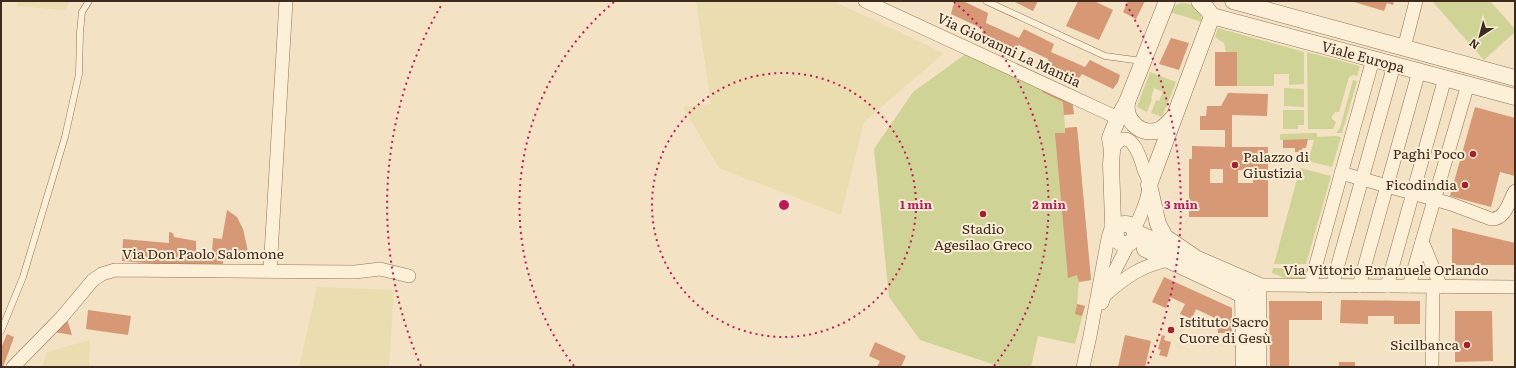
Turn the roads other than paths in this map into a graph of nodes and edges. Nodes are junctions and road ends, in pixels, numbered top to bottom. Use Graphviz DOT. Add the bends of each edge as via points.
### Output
graph roads {
  1 [pos="88,1"];
  2 [pos="286,1"];
  3 [pos="865,1"];
  4 [pos="986,1"];
  5 [pos="1167,1"];
  6 [pos="1199,1"];
  7 [pos="1233,1"];
  8 [pos="1416,1"];
  9 [pos="1212,16"];
  10 [pos="1404,48"];
  11 [pos="1373,59"];
  12 [pos="1144,61"];
  13 [pos="1394,65"];
  14 [pos="1419,71"];
  15 [pos="1445,78"];
  16 [pos="1515,78"];
  17 [pos="1468,84"];
  18 [pos="1515,97"];
  19 [pos="1122,110"];
  20 [pos="1174,118"];
  21 [pos="1112,151"];
  22 [pos="1341,173"];
  23 [pos="1362,179"];
  24 [pos="1149,185"];
  25 [pos="1387,186"];
  26 [pos="1515,190"];
  27 [pos="1413,194"];
  28 [pos="1434,199"];
  29 [pos="1122,233"];
  30 [pos="1422,241"];
  31 [pos="1192,256"];
  32 [pos="1169,260"];
  33 [pos="270,271"];
  34 [pos="409,276"];
  35 [pos="1258,285"];
  36 [pos="1310,286"];
  37 [pos="1332,286"];
  38 [pos="1359,286"];
  39 [pos="1388,286"];
  40 [pos="1409,286"];
  41 [pos="1437,287"];
  42 [pos="1515,287"];
  43 [pos="1104,295"];
  44 [pos="1,331"];
  45 [pos="1090,336"];
  46 [pos="13,367"];
  47 [pos="1083,367"];
  48 [pos="1244,367"];
  49 [pos="1258,367"];
  50 [pos="1432,367"];
  1 -- 44 [label="lane" via="82,12 79,74 65,137 23,277"];
  2 -- 33 [label="street"];
  3 -- 19 [label="street, Via Giovanni La Mantia"];
  4 -- 12 [label="lane" via="1105,56"];
  5 -- 12 [label="street"];
  6 -- 9 [label="street"];
  7 -- 10 [label="street, Viale Europa"];
  8 -- 10 [label="street"];
  9 -- 11 [label="street, Viale Europa"];
  9 -- 20 [label="street"];
  10 -- 16 [label="street, Viale Europa"];
  11 -- 13 [label="street, Viale Europa"];
  11 -- 22 [label="street"];
  12 -- 19 [label="street"];
  13 -- 14 [label="street, Viale Europa"];
  13 -- 23 [label="street"];
  14 -- 15 [label="street, Viale Europa"];
  14 -- 25 [label="street"];
  15 -- 17 [label="street, Viale Europa"];
  15 -- 27 [label="street"];
  17 -- 18 [label="street, Viale Europa"];
  17 -- 28 [label="street"];
  19 -- 20 [label="street" via="1126,110 1128,117 1137,127 1144,130 1158,130"];
  19 -- 21 [label="street" via="1110,138"];
  20 -- 24 [label="street"];
  21 -- 24 [label="street" via="1122,140 1134,144"];
  21 -- 29 [label="street" via="1111,164"];
  22 -- 23 [label="street"];
  22 -- 36 [label="street"];
  23 -- 25 [label="street"];
  23 -- 37 [label="street"];
  24 -- 29 [label="street" via="1142,211"];
  24 -- 31 [label="street" via="1158,224 1166,237"];
  25 -- 27 [label="street"];
  25 -- 38 [label="street"];
  26 -- 28 [label="street" via="1504,213 1495,219"];
  27 -- 28 [label="street"];
  27 -- 39 [label="street"];
  28 -- 30 [label="street"];
  29 -- 31 [label="street"];
  29 -- 32 [label="street"];
  29 -- 43 [label="street"];
  29 -- 45 [label="street"];
  30 -- 40 [label="street"];
  30 -- 41 [label="street"];
  31 -- 35 [label="street"];
  32 -- 43 [label="street" via="1146,266"];
  32 -- 48 [label="street" via="1243,295"];
  33 -- 34 [label="street, Via Don Paolo Salomone" via="355,272 380,269"];
  33 -- 46 [label="street, Via Don Paolo Salomone" via="115,270 102,274 93,280 62,317"];
  35 -- 36 [label="street, Via Vittorio Emanuele Orlando"];
  35 -- 49 [label="street"];
  36 -- 37 [label="street, Via Vittorio Emanuele Orlando"];
  37 -- 38 [label="street, Via Vittorio Emanuele Orlando"];
  38 -- 39 [label="street, Via Vittorio Emanuele Orlando"];
  39 -- 40 [label="street, Via Vittorio Emanuele Orlando"];
  40 -- 41 [label="street, Via Vittorio Emanuele Orlando"];
  41 -- 42 [label="street, Via Vittorio Emanuele Orlando"];
  41 -- 50 [label="street"];
  43 -- 45 [label="street"];
  45 -- 47 [label="street"];
}
